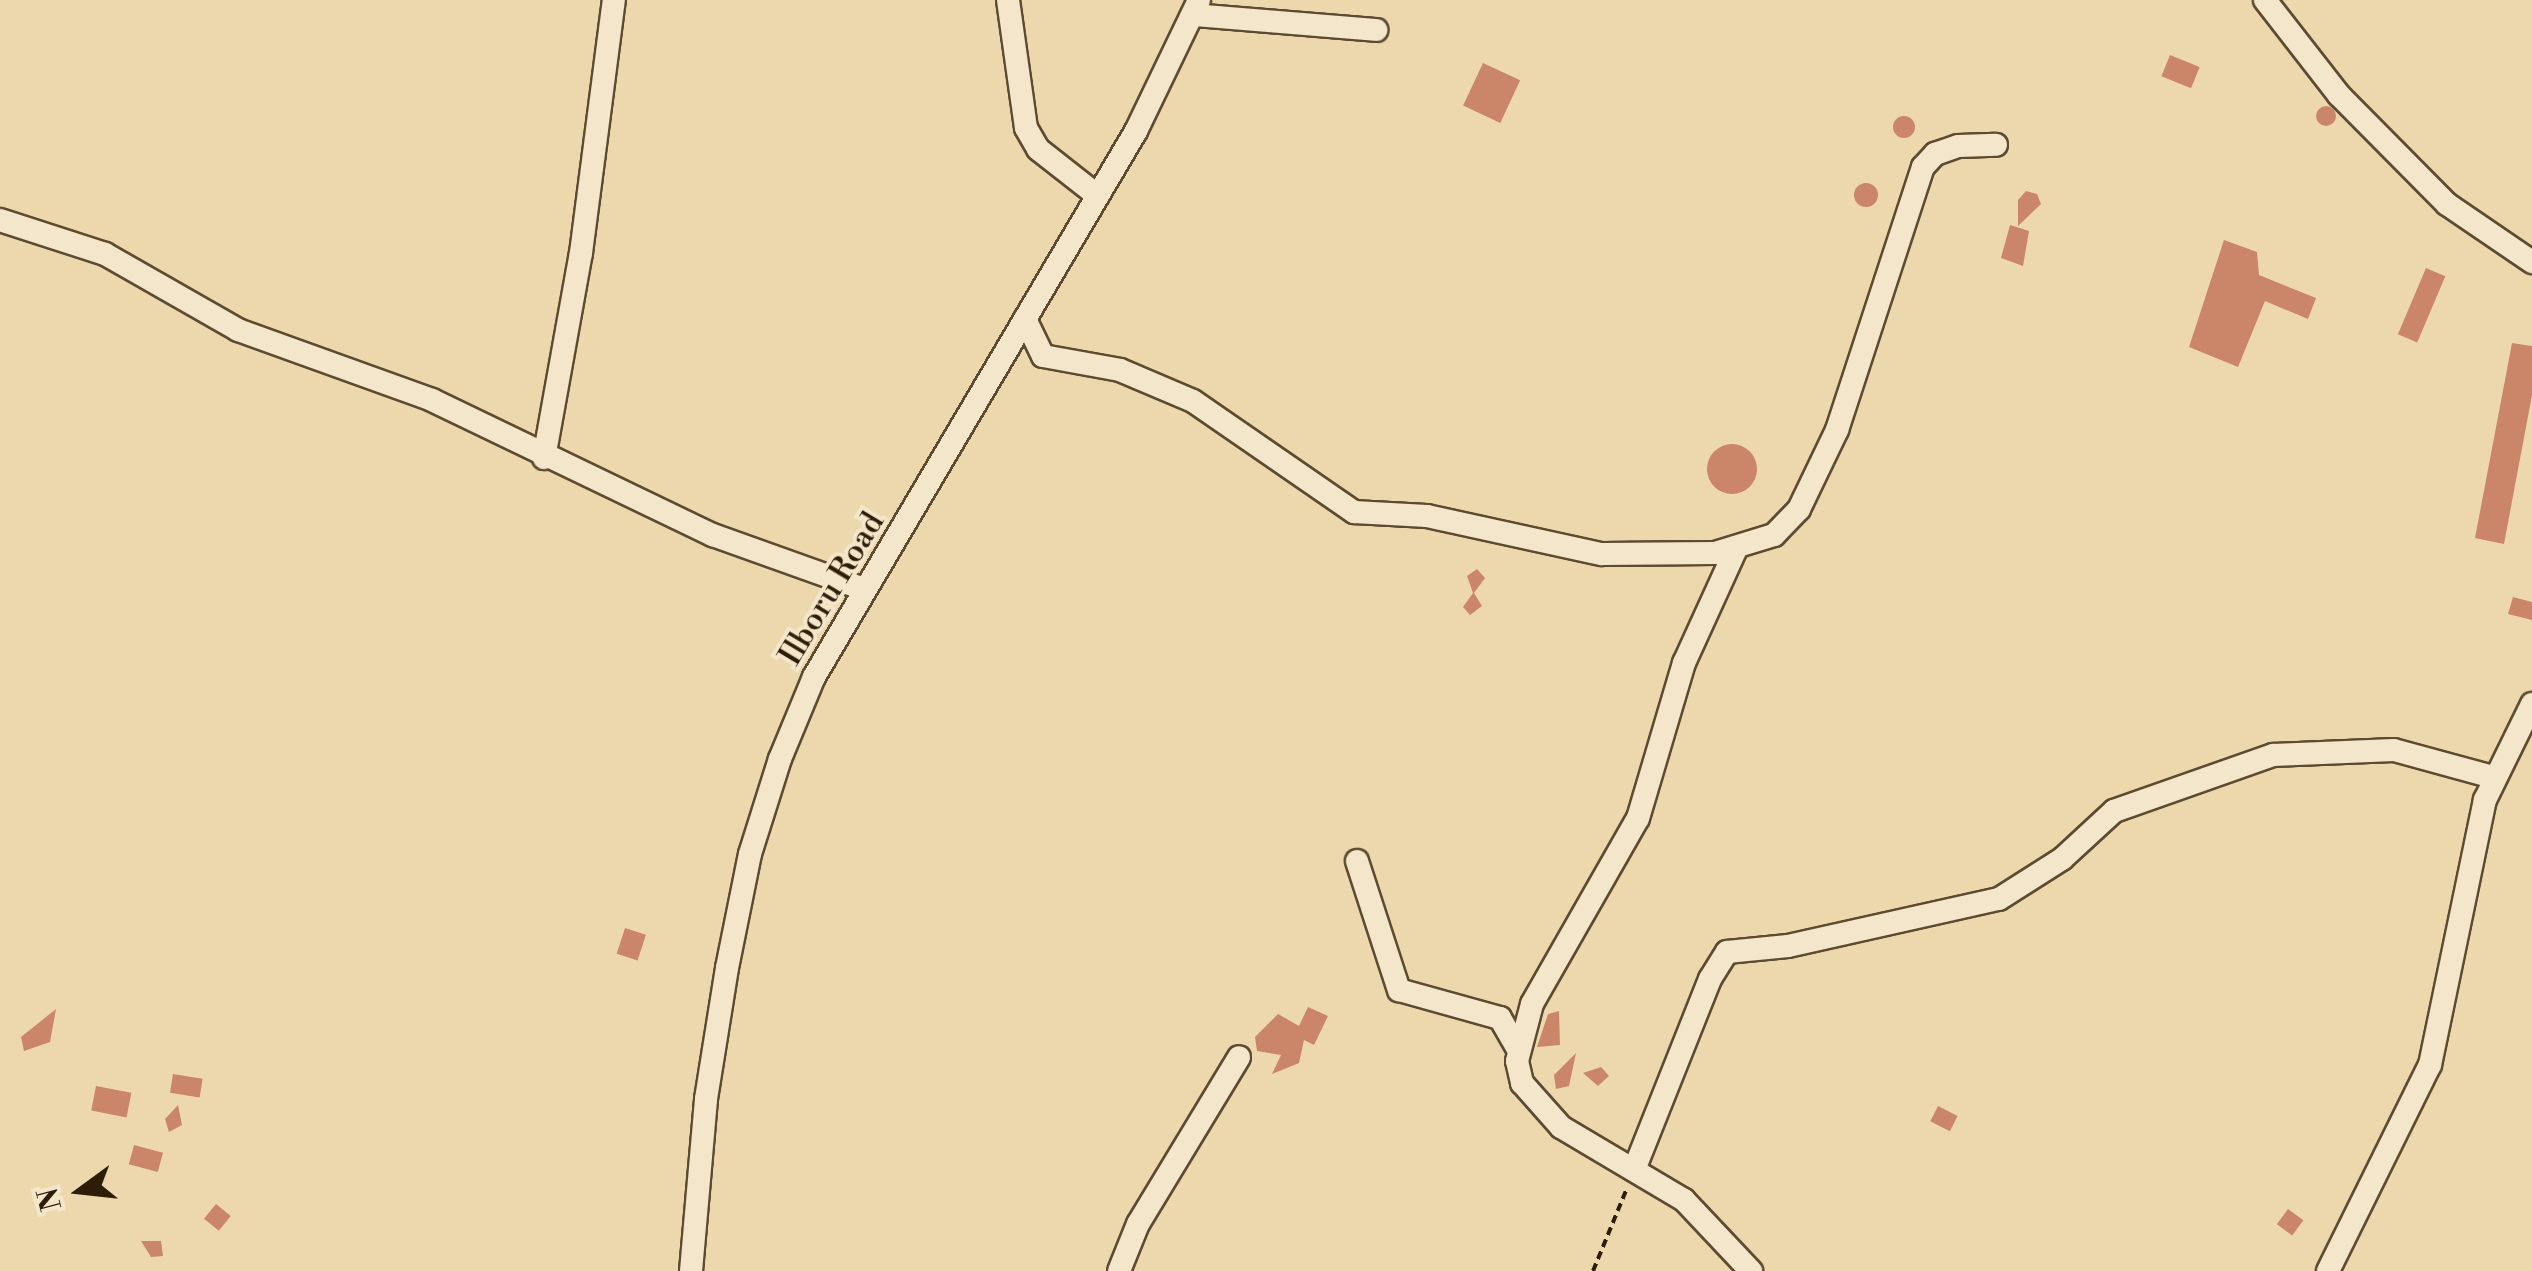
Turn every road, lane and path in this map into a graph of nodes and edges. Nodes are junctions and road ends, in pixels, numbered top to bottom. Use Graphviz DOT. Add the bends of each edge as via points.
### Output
graph roads {
  1 [pos="614,0"];
  2 [pos="1008,0"];
  3 [pos="2264,0"];
  4 [pos="1196,8"];
  5 [pos="1376,30"];
  6 [pos="1996,145"];
  7 [pos="1098,196"];
  8 [pos="0,220"];
  9 [pos="2532,262"];
  10 [pos="1025,319"];
  11 [pos="544,458"];
  12 [pos="1736,548"];
  13 [pos="864,589"];
  14 [pos="2532,704"];
  15 [pos="2494,777"];
  16 [pos="1357,861"];
  17 [pos="1518,1049"];
  18 [pos="1239,1056"];
  19 [pos="1634,1170"];
  20 [pos="691,1271"];
  21 [pos="1120,1271"];
  22 [pos="1592,1271"];
  23 [pos="1751,1271"];
  24 [pos="2328,1271"];
  1 -- 11 [label="street"];
  2 -- 7 [label="street" via="1026,128 1038,149"];
  3 -- 9 [label="street" via="2339,95 2447,204"];
  4 -- 5 [label="street"];
  4 -- 7 [label="street, Ilboru Road"];
  6 -- 12 [label="street" via="1958,146 1935,154 1924,168 1837,430 1799,509 1774,535"];
  7 -- 10 [label="street, Ilboru Road"];
  8 -- 11 [label="street" via="105,254 238,330 432,400"];
  10 -- 12 [label="street" via="1043,356 1120,370 1192,401 1354,512 1427,516 1602,554 1682,556"];
  10 -- 13 [label="street, Ilboru Road" via="913,519"];
  11 -- 13 [label="street" via="714,535"];
  12 -- 17 [label="street" via="1684,663 1638,818 1532,1004"];
  13 -- 20 [label="street, Ilboru Road" via="814,677 750,854 706,1099"];
  14 -- 15 [label="street"];
  15 -- 19 [label="street" via="2394,750 2273,755 2114,811 2062,860 1999,899 1788,946 1727,952 1710,979"];
  15 -- 24 [label="street" via="2430,1064"];
  16 -- 17 [label="street" via="1399,990 1500,1018"];
  17 -- 19 [label="street" via="1522,1084 1537,1103 1561,1126"];
  18 -- 21 [label="street" via="1138,1224"];
  19 -- 22 [label="path"];
  19 -- 23 [label="street" via="1716,1228"];
}
